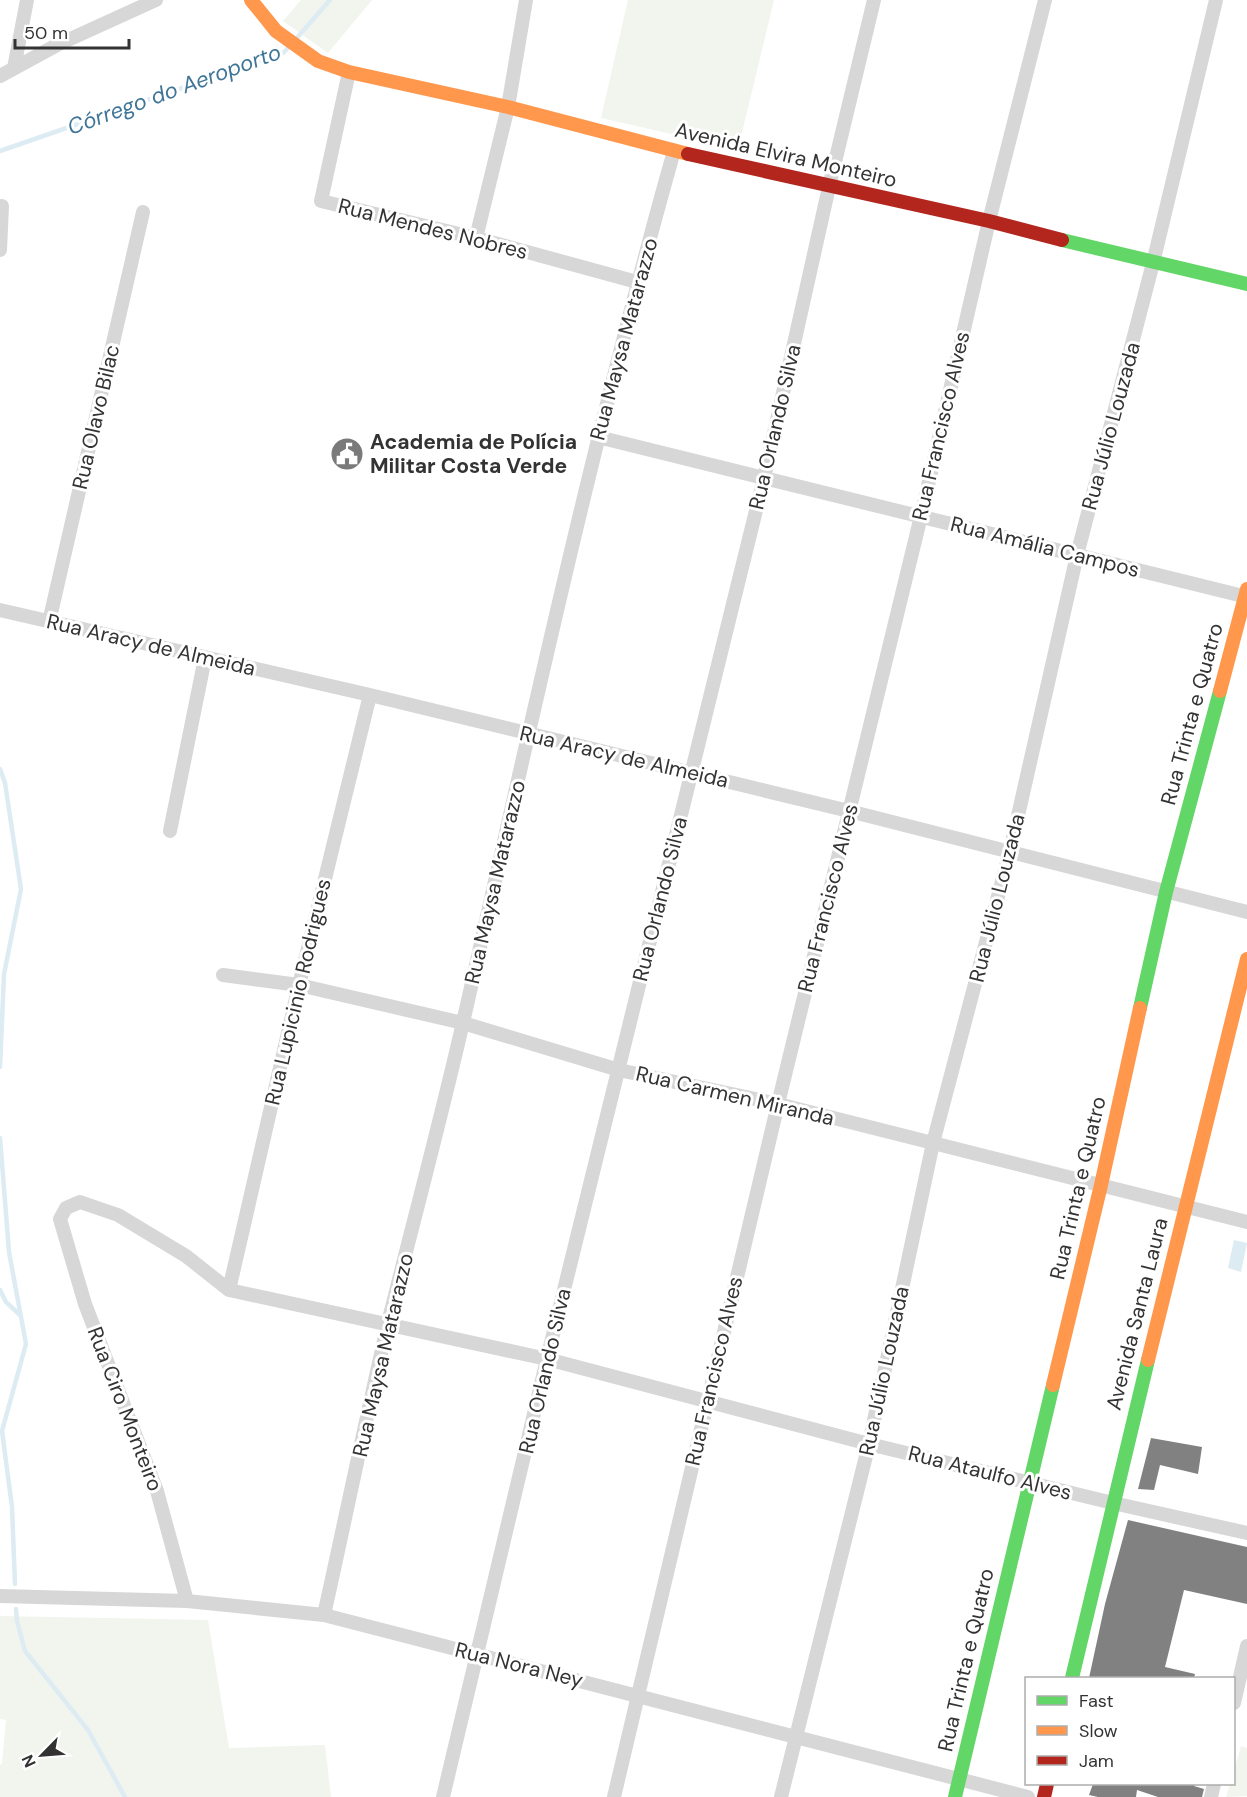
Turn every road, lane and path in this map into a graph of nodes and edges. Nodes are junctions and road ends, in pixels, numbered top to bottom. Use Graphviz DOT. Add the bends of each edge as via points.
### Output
graph roads {
  1 [pos="27,0"];
  2 [pos="156,0"];
  3 [pos="251,0"];
  4 [pos="526,0"];
  5 [pos="874,0"];
  6 [pos="1045,0"];
  7 [pos="1216,0"];
  8 [pos="14,68"];
  9 [pos="349,72"];
  10 [pos="0,76"];
  11 [pos="508,107"];
  12 [pos="674,151"];
  13 [pos="829,187"];
  14 [pos="2,206"];
  15 [pos="143,212"];
  16 [pos="988,221"];
  17 [pos="476,238"];
  18 [pos="0,250"];
  19 [pos="1153,263"];
  20 [pos="638,282"];
  21 [pos="1247,284"];
  22 [pos="598,437"];
  23 [pos="764,478"];
  24 [pos="921,516"];
  25 [pos="1077,555"];
  26 [pos="1246,594"];
  27 [pos="0,610"];
  28 [pos="49,622"];
  29 [pos="205,658"];
  30 [pos="370,695"];
  31 [pos="528,735"];
  32 [pos="690,772"];
  33 [pos="849,811"];
  34 [pos="170,831"];
  35 [pos="1010,851"];
  36 [pos="1167,892"];
  37 [pos="1247,912"];
  38 [pos="1247,959"];
  39 [pos="223,975"];
  40 [pos="299,985"];
  41 [pos="463,1023"];
  42 [pos="619,1070"];
  43 [pos="778,1104"];
  44 [pos="933,1143"];
  45 [pos="1101,1185"];
  46 [pos="1185,1207"];
  47 [pos="60,1219"];
  48 [pos="1247,1222"];
  49 [pos="229,1290"];
  50 [pos="388,1324"];
  51 [pos="547,1359"];
  52 [pos="707,1402"];
  53 [pos="869,1443"];
  54 [pos="1030,1483"];
  55 [pos="1113,1503"];
  56 [pos="1247,1533"];
  57 [pos="0,1596"];
  58 [pos="187,1600"];
  59 [pos="324,1615"];
  60 [pos="1247,1646"];
  61 [pos="478,1655"];
  62 [pos="1072,1677"];
  63 [pos="1235,1695"];
  64 [pos="637,1696"];
  65 [pos="796,1737"];
  66 [pos="960,1780"];
  67 [pos="443,1797"];
  68 [pos="614,1797"];
  69 [pos="781,1797"];
  70 [pos="955,1797"];
  71 [pos="1028,1797"];
  1 -- 8 [label="street"];
  2 -- 8 [label="street"];
  3 -- 9 [label="street, Avenida Elvira Monteiro" via="276,31 318,61"];
  4 -- 11 [label="street"];
  5 -- 13 [label="street, Rua Orlando Silva"];
  6 -- 16 [label="street, Rua Francisco Alves"];
  7 -- 19 [label="street, Rua Júlio Louzada"];
  8 -- 10 [label="street"];
  9 -- 11 [label="street, Avenida Elvira Monteiro"];
  9 -- 17 [label="street, Rua Mendes Nobres" via="321,201"];
  11 -- 12 [label="street, Avenida Elvira Monteiro"];
  11 -- 17 [label="street"];
  12 -- 13 [label="street, Avenida Elvira Monteiro"];
  12 -- 20 [label="street, Rua Maysa Matarazzo"];
  13 -- 16 [label="street, Avenida Elvira Monteiro"];
  13 -- 23 [label="street, Rua Orlando Silva"];
  14 -- 18 [label="street"];
  15 -- 28 [label="street, Rua Olavo Bilac"];
  16 -- 19 [label="street, Avenida Elvira Monteiro"];
  16 -- 24 [label="street, Rua Francisco Alves"];
  17 -- 20 [label="street, Rua Mendes Nobres"];
  19 -- 21 [label="street, Avenida Elvira Monteiro"];
  19 -- 25 [label="street, Rua Júlio Louzada"];
  20 -- 22 [label="street, Rua Maysa Matarazzo"];
  22 -- 23 [label="street, Rua Amália Campos"];
  22 -- 31 [label="street, Rua Maysa Matarazzo"];
  23 -- 24 [label="street, Rua Amália Campos"];
  23 -- 32 [label="street, Rua Orlando Silva"];
  24 -- 25 [label="street, Rua Amália Campos"];
  24 -- 33 [label="street, Rua Francisco Alves"];
  25 -- 26 [label="street, Rua Amália Campos"];
  25 -- 35 [label="street, Rua Júlio Louzada"];
  26 -- 36 [label="street, Rua Trinta e Quatro"];
  27 -- 28 [label="street, Rua Aracy de Almeida"];
  28 -- 29 [label="street, Rua Aracy de Almeida"];
  29 -- 30 [label="street, Rua Aracy de Almeida"];
  29 -- 34 [label="street"];
  30 -- 31 [label="street, Rua Aracy de Almeida"];
  30 -- 40 [label="street, Rua Lupicinio Rodrigues"];
  31 -- 32 [label="street, Rua Aracy de Almeida"];
  31 -- 41 [label="street, Rua Maysa Matarazzo"];
  32 -- 33 [label="street, Rua Aracy de Almeida"];
  32 -- 42 [label="street, Rua Orlando Silva"];
  33 -- 35 [label="street, Rua Aracy de Almeida"];
  33 -- 43 [label="street, Rua Francisco Alves"];
  35 -- 36 [label="street, Rua Aracy de Almeida"];
  35 -- 44 [label="street, Rua Júlio Louzada"];
  36 -- 37 [label="street, Rua Aracy de Almeida"];
  36 -- 45 [label="street, Rua Trinta e Quatro"];
  38 -- 46 [label="street, Avenida Santa Laura"];
  39 -- 40 [label="street, Rua Carmen Miranda"];
  40 -- 41 [label="street, Rua Carmen Miranda"];
  40 -- 49 [label="street, Rua Lupicinio Rodrigues"];
  41 -- 42 [label="street, Rua Carmen Miranda"];
  41 -- 50 [label="street, Rua Maysa Matarazzo"];
  42 -- 43 [label="street, Rua Carmen Miranda"];
  42 -- 51 [label="street, Rua Orlando Silva"];
  43 -- 44 [label="street, Rua Carmen Miranda"];
  43 -- 52 [label="street, Rua Francisco Alves"];
  44 -- 45 [label="street, Rua Carmen Miranda"];
  44 -- 53 [label="street, Rua Júlio Louzada"];
  45 -- 46 [label="street, Rua Carmen Miranda"];
  45 -- 54 [label="street, Rua Trinta e Quatro"];
  46 -- 48 [label="street, Rua Carmen Miranda"];
  46 -- 55 [label="street, Avenida Santa Laura"];
  47 -- 49 [label="street, Rua Ataulfo Alves" via="66,1208 80,1202 118,1215 186,1256"];
  47 -- 58 [label="street, Rua Ciro Monteiro" via="85,1304 157,1491"];
  49 -- 50 [label="street, Rua Ataulfo Alves"];
  50 -- 51 [label="street, Rua Ataulfo Alves"];
  50 -- 59 [label="street, Rua Maysa Matarazzo"];
  51 -- 52 [label="street, Rua Ataulfo Alves"];
  51 -- 61 [label="street, Rua Orlando Silva"];
  52 -- 53 [label="street, Rua Ataulfo Alves"];
  52 -- 64 [label="street, Rua Francisco Alves"];
  53 -- 54 [label="street, Rua Ataulfo Alves"];
  53 -- 65 [label="street, Rua Júlio Louzada"];
  54 -- 55 [label="street, Rua Ataulfo Alves"];
  54 -- 66 [label="street, Rua Trinta e Quatro"];
  55 -- 56 [label="street, Rua Ataulfo Alves"];
  55 -- 62 [label="street, Avenida Santa Laura"];
  57 -- 58 [label="street, Rua Nora Ney"];
  58 -- 59 [label="street, Rua Nora Ney"];
  59 -- 61 [label="street, Rua Nora Ney"];
  60 -- 63 [label="street"];
  61 -- 64 [label="street, Rua Nora Ney"];
  61 -- 67 [label="street, Rua Orlando Silva"];
  64 -- 65 [label="street, Rua Nora Ney"];
  64 -- 68 [label="street, Rua Francisco Alves"];
  65 -- 66 [label="street, Rua Nora Ney"];
  65 -- 69 [label="street, Rua Júlio Louzada"];
  66 -- 70 [label="street, Rua Trinta e Quatro"];
  66 -- 71 [label="street, Rua Nora Ney"];
}
